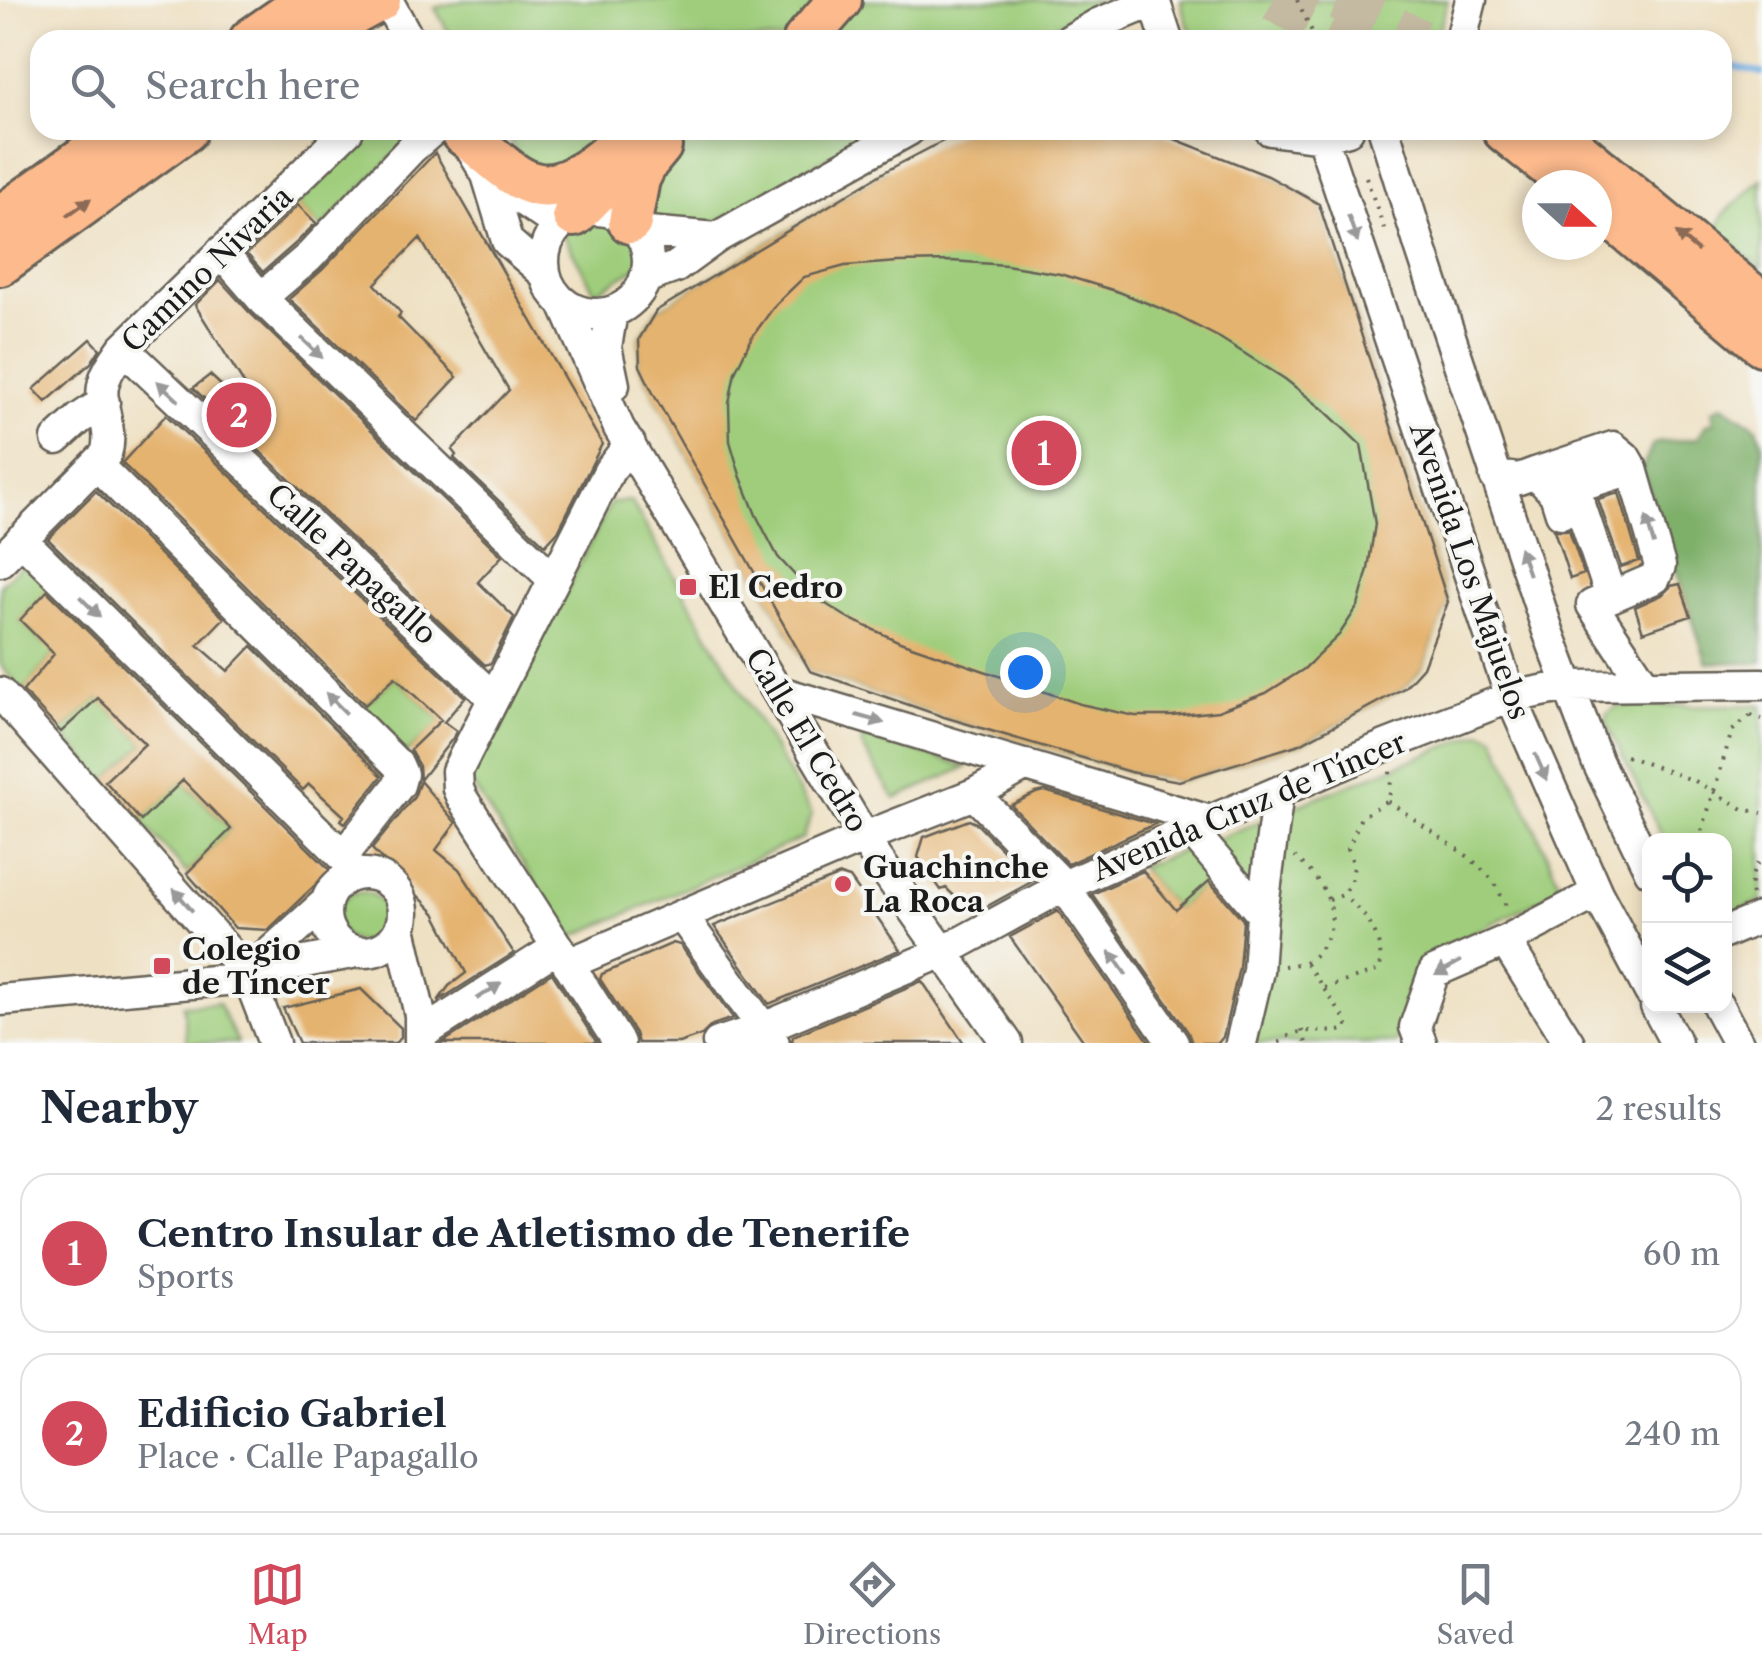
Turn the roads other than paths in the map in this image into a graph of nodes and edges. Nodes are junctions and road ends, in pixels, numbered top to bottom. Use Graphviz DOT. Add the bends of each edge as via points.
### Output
graph roads {
  1 [pos="314,0"];
  2 [pos="379,0"];
  3 [pos="387,0"];
  4 [pos="805,0"];
  5 [pos="840,0"];
  6 [pos="1471,0"];
  7 [pos="1154,1"];
  8 [pos="265,30"];
  9 [pos="326,30"];
  10 [pos="404,30"];
  11 [pos="793,30"];
  12 [pos="814,30"];
  13 [pos="1088,30"];
  14 [pos="1163,30"];
  15 [pos="1464,30"];
  16 [pos="108,140"];
  17 [pos="172,140"];
  18 [pos="338,140"];
  19 [pos="430,140"];
  20 [pos="458,140"];
  21 [pos="466,140"];
  22 [pos="627,140"];
  23 [pos="652,140"];
  24 [pos="661,140"];
  25 [pos="891,140"];
  26 [pos="1337,140"];
  27 [pos="1387,140"];
  28 [pos="1516,140"];
  29 [pos="1564,140"];
  30 [pos="1553,170"];
  31 [pos="486,175"];
  32 [pos="0,218"];
  33 [pos="1612,218"];
  34 [pos="566,220"];
  35 [pos="634,226"];
  36 [pos="716,238"];
  37 [pos="221,252"];
  38 [pos="0,264"];
  39 [pos="545,274"];
  40 [pos="645,278"];
  41 [pos="261,298"];
  42 [pos="564,304"];
  43 [pos="1762,304"];
  44 [pos="612,312"];
  45 [pos="1762,344"];
  46 [pos="123,348"];
  47 [pos="104,402"];
  48 [pos="624,436"];
  49 [pos="57,439"];
  50 [pos="96,464"];
  51 [pos="1632,469"];
  52 [pos="1495,476"];
  53 [pos="1554,484"];
  54 [pos="10,550"];
  55 [pos="553,578"];
  56 [pos="1601,601"];
  57 [pos="1548,631"];
  58 [pos="1758,684"];
  59 [pos="1646,685"];
  60 [pos="1568,686"];
  61 [pos="0,692"];
  62 [pos="777,692"];
  63 [pos="1510,697"];
  64 [pos="494,698"];
  65 [pos="1026,765"];
  66 [pos="1278,792"];
  67 [pos="974,794"];
  68 [pos="1200,826"];
  69 [pos="866,837"];
  70 [pos="1642,854"];
  71 [pos="349,865"];
  72 [pos="1064,886"];
  73 [pos="1597,893"];
  74 [pos="326,903"];
  75 [pos="1262,914"];
  76 [pos="682,916"];
  77 [pos="400,928"];
  78 [pos="1515,936"];
  79 [pos="357,952"];
  80 [pos="943,952"];
  81 [pos="563,956"];
  82 [pos="248,973"];
  83 [pos="1642,977"];
  84 [pos="0,1000"];
  85 [pos="1660,1013"];
  86 [pos="1722,1013"];
  87 [pos="768,1035"];
  88 [pos="1419,1035"];
  89 [pos="420,1039"];
  90 [pos="274,1043"];
  91 [pos="619,1043"];
  92 [pos="718,1043"];
  93 [pos="1008,1043"];
  94 [pos="1173,1043"];
  95 [pos="1241,1043"];
  96 [pos="1569,1043"];
  97 [pos="1676,1043"];
  98 [pos="1738,1043"];
  1 -- 8 [label="highway"];
  2 -- 9 [label="highway"];
  3 -- 10 [label="street"];
  4 -- 11 [label="highway"];
  5 -- 12 [label="highway"];
  6 -- 15 [label="street"];
  7 -- 13 [label="street"];
  7 -- 14 [label="street"];
  16 -- 32 [label="highway"];
  38 -- 17 [label="highway, one-way"];
  18 -- 37 [label="street, Camino Nivaria"];
  19 -- 41 [label="street" via="412,148"];
  20 -- 31 [label="street"];
  21 -- 22 [label="highway" via="524,182 554,186"];
  23 -- 34 [label="highway"];
  24 -- 35 [label="highway" via="638,179"];
  25 -- 36 [label="street"];
  26 -- 63 [label="street, Avenida Los Majuelos, one-way"];
  27 -- 52 [label="street, Avenida Los Majuelos"];
  28 -- 30 [label="highway"];
  43 -- 29 [label="highway, one-way"];
  31 -- 34 [label="street"];
  31 -- 39 [label="street" via="507,241"];
  33 -- 45 [label="highway"];
  34 -- 35 [label="street" via="608,211"];
  34 -- 39 [label="street" via="544,256"];
  35 -- 36 [label="street"];
  35 -- 40 [label="street" via="645,245"];
  36 -- 40 [label="street"];
  37 -- 41 [label="street"];
  37 -- 46 [label="street, Camino Nivaria"];
  39 -- 42 [label="street"];
  40 -- 44 [label="street" via="638,293"];
  41 -- 55 [label="street, one-way"];
  42 -- 44 [label="street" via="579,312"];
  42 -- 48 [label="street, Calle El Cedro"];
  44 -- 48 [label="street, Calle El Cedro" via="606,347"];
  46 -- 47 [label="street, Camino Nivaria" via="104,380"];
  64 -- 46 [label="street, Calle Papagallo, one-way"];
  47 -- 49 [label="street"];
  47 -- 50 [label="street, Camino Nivaria" via="109,444"];
  48 -- 55 [label="street"];
  48 -- 62 [label="street, Calle El Cedro"];
  50 -- 54 [label="street"];
  71 -- 50 [label="street, one-way" via="399,785 398,765"];
  51 -- 53 [label="street"];
  51 -- 53 [label="street" via="1612,447"];
  56 -- 51 [label="street, one-way" via="1654,578 1660,566"];
  52 -- 53 [label="street"];
  57 -- 52 [label="street, Avenida Los Majuelos, one-way"];
  53 -- 56 [label="street"];
  54 -- 71 [label="street, one-way"];
  55 -- 64 [label="street"];
  56 -- 57 [label="street"];
  56 -- 59 [label="street"];
  57 -- 60 [label="street, Avenida Los Majuelos"];
  58 -- 59 [label="street, Avenida Cruz de Tíncer"];
  59 -- 60 [label="street, Avenida Cruz de Tíncer"];
  60 -- 63 [label="street, Avenida Cruz de Tíncer"];
  60 -- 70 [label="street, Avenida Los Majuelos"];
  82 -- 61 [label="street, one-way"];
  62 -- 65 [label="street, one-way"];
  62 -- 69 [label="street, Calle El Cedro"];
  63 -- 66 [label="street, Avenida Cruz de Tíncer"];
  63 -- 73 [label="street, Avenida Los Majuelos, one-way"];
  64 -- 81 [label="street" via="456,770 458,789"];
  65 -- 67 [label="street"];
  65 -- 68 [label="street"];
  66 -- 68 [label="street, Avenida Cruz de Tíncer"];
  66 -- 75 [label="street"];
  67 -- 69 [label="street"];
  67 -- 72 [label="street"];
  68 -- 72 [label="street, Avenida Cruz de Tíncer"];
  68 -- 75 [label="street"];
  69 -- 76 [label="street"];
  69 -- 80 [label="street, Calle El Cedro"];
  71 -- 74 [label="street"];
  71 -- 77 [label="street" via="396,890"];
  72 -- 80 [label="street, Avenida Cruz de Tíncer"];
  94 -- 72 [label="street, one-way"];
  73 -- 78 [label="street"];
  73 -- 83 [label="street, Avenida Los Majuelos"];
  74 -- 79 [label="street" via="326,926 336,941"];
  74 -- 82 [label="street"];
  75 -- 95 [label="street" via="1258,971"];
  76 -- 81 [label="street"];
  76 -- 87 [label="street"];
  77 -- 79 [label="street" via="375,952"];
  77 -- 89 [label="street"];
  78 -- 88 [label="street, one-way" via="1434,972"];
  78 -- 96 [label="street"];
  79 -- 82 [label="street"];
  80 -- 87 [label="street, Avenida Cruz de Tíncer"];
  80 -- 93 [label="street, Calle El Cedro"];
  89 -- 81 [label="street, one-way"];
  81 -- 91 [label="street"];
  82 -- 84 [label="street" via="203,983"];
  82 -- 90 [label="street"];
  85 -- 97 [label="street"];
  86 -- 98 [label="street"];
  87 -- 92 [label="street, Avenida Cruz de Tíncer"];
}
